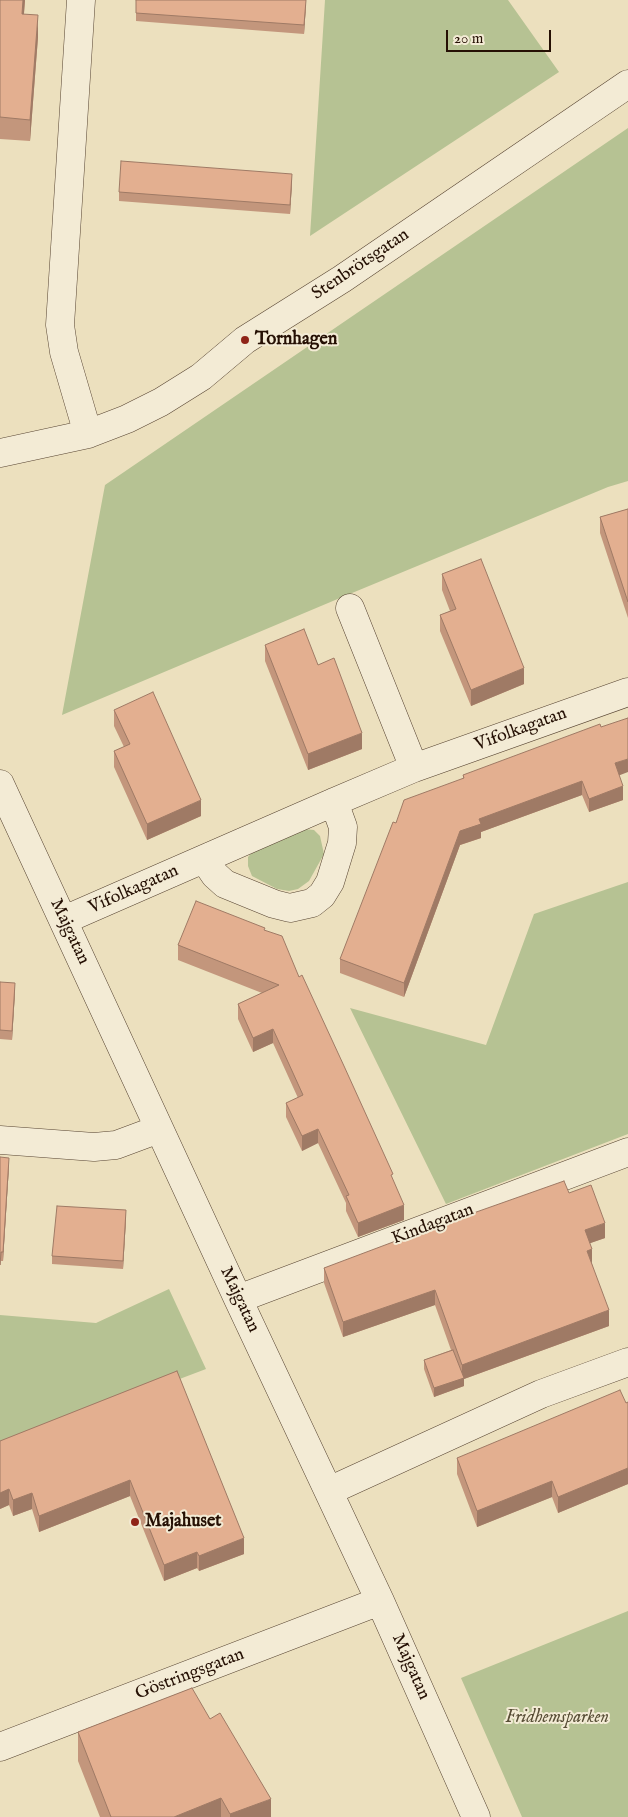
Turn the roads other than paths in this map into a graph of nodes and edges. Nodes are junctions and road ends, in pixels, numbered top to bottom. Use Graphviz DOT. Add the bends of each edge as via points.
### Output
graph roads {
  1 [pos="81,0"];
  2 [pos="628,84"];
  3 [pos="88,434"];
  4 [pos="0,454"];
  5 [pos="350,608"];
  6 [pos="628,692"];
  7 [pos="414,768"];
  8 [pos="0,784"];
  9 [pos="334,802"];
  10 [pos="204,859"];
  11 [pos="64,920"];
  12 [pos="159,1129"];
  13 [pos="0,1140"];
  14 [pos="628,1152"];
  15 [pos="238,1299"];
  16 [pos="628,1362"];
  17 [pos="328,1490"];
  18 [pos="380,1601"];
  19 [pos="0,1747"];
  20 [pos="476,1817"];
  1 -- 3 [label="street" via="60,325 64,352"];
  2 -- 3 [label="street, Stenbrötsgatan" via="342,279 245,340 201,378 161,402"];
  3 -- 4 [label="street, Stenbrötsgatan"];
  5 -- 7 [label="street"];
  6 -- 7 [label="street, Vifolkagatan"];
  7 -- 9 [label="street, Vifolkagatan"];
  8 -- 11 [label="street, Majgatan"];
  9 -- 10 [label="street, Vifolkagatan"];
  9 -- 10 [label="street" via="343,827 342,843 330,882 312,903 290,908 274,904 226,884"];
  10 -- 11 [label="street, Vifolkagatan"];
  11 -- 12 [label="street, Majgatan"];
  12 -- 13 [label="street" via="116,1145 94,1147"];
  12 -- 15 [label="street, Majgatan"];
  14 -- 15 [label="street, Kindagatan"];
  15 -- 17 [label="street, Majgatan"];
  16 -- 17 [label="street" via="541,1394"];
  17 -- 18 [label="street, Majgatan"];
  18 -- 19 [label="street, Göstringsgatan"];
  18 -- 20 [label="street, Majgatan"];
}
